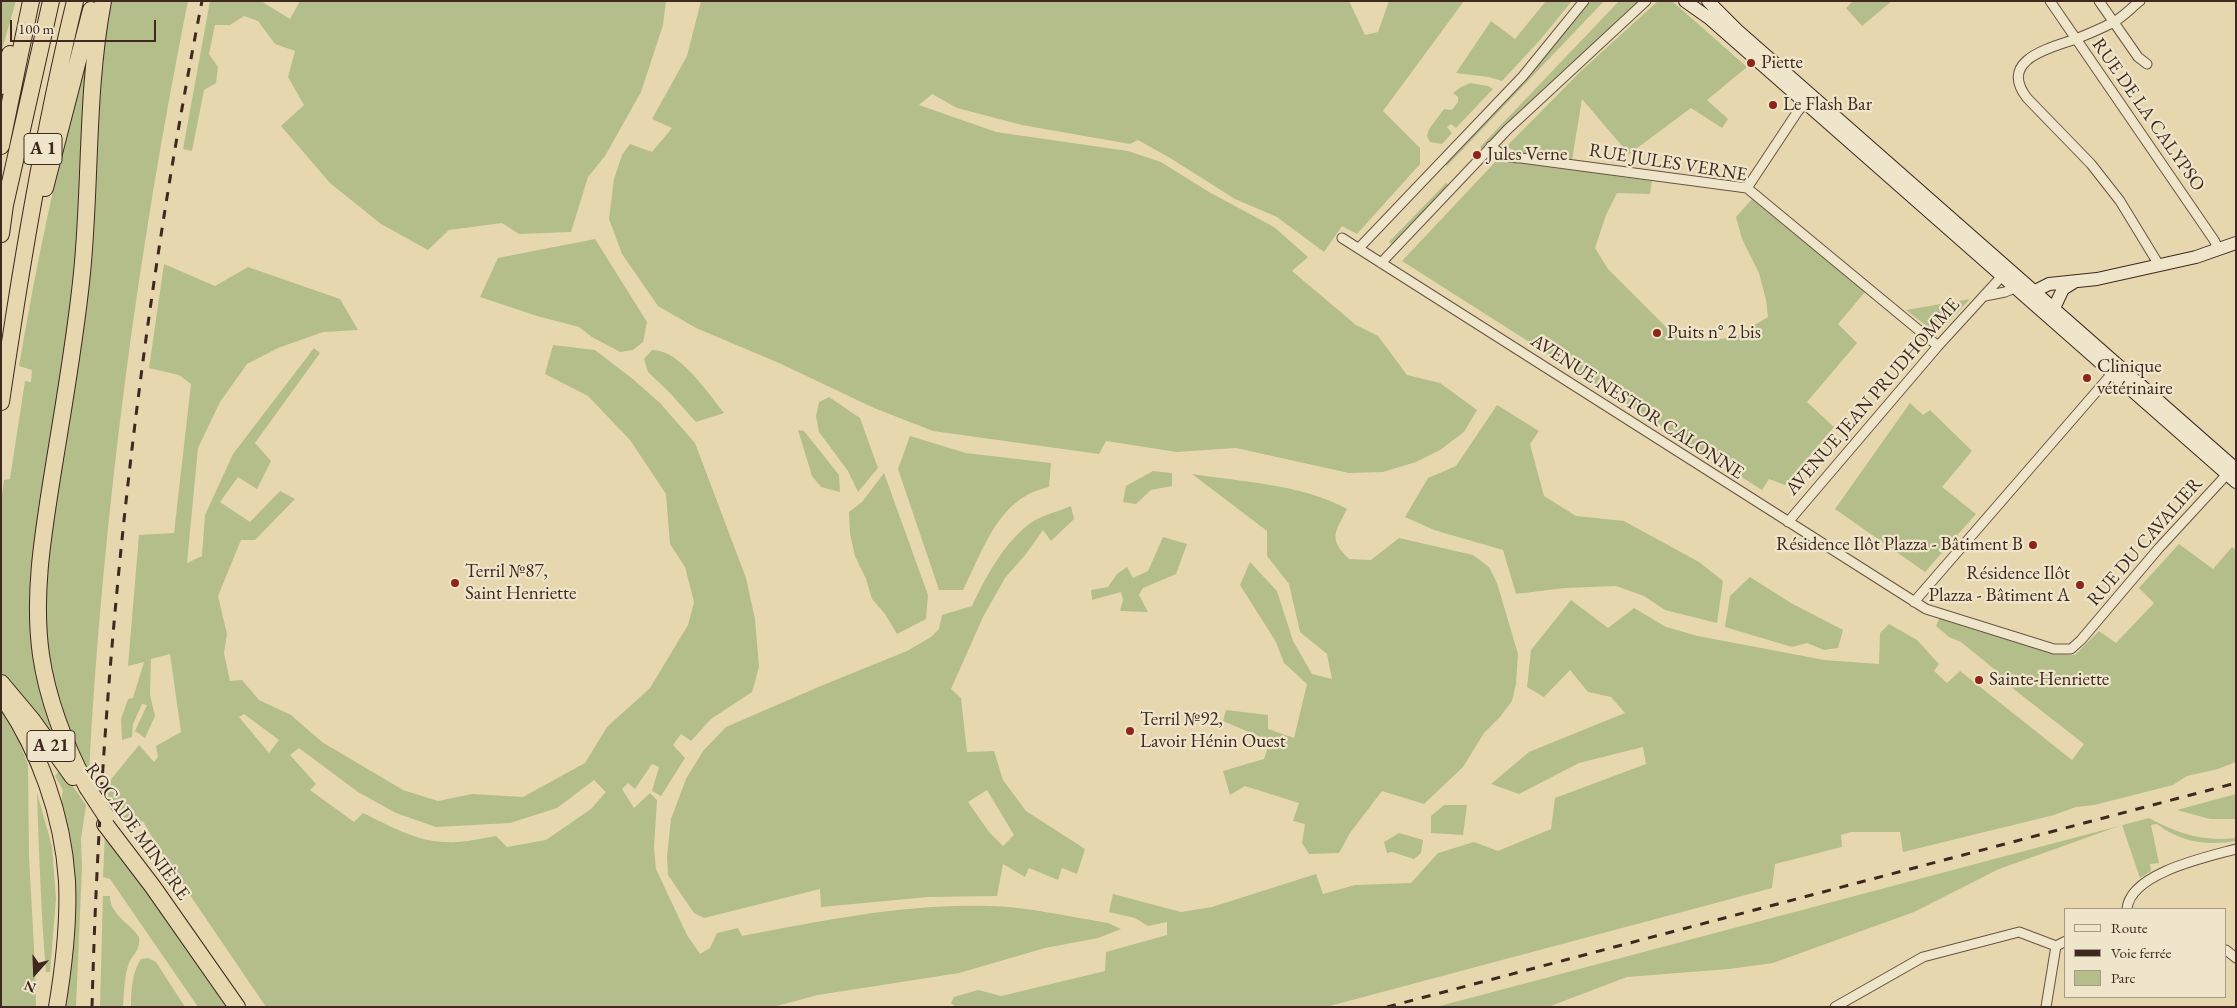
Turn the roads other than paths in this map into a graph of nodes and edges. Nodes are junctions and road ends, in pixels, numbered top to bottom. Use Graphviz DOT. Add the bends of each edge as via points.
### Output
graph roads {
  1 [pos="24,1"];
  2 [pos="31,1"];
  3 [pos="51,1"];
  4 [pos="75,1"];
  5 [pos="93,1"];
  6 [pos="103,1"];
  7 [pos="1584,1"];
  8 [pos="1646,1"];
  9 [pos="1685,1"];
  10 [pos="1699,1"];
  11 [pos="1708,1"];
  12 [pos="2050,1"];
  13 [pos="2099,1"];
  14 [pos="2140,1"];
  15 [pos="1727,20"];
  16 [pos="2114,22"];
  17 [pos="2076,39"];
  18 [pos="2147,64"];
  19 [pos="1,86"];
  20 [pos="1809,99"];
  21 [pos="1,146"];
  22 [pos="1491,146"];
  23 [pos="1747,188"];
  24 [pos="1,234"];
  25 [pos="1342,238"];
  26 [pos="2236,243"];
  27 [pos="1359,248"];
  28 [pos="2218,248"];
  29 [pos="1382,263"];
  30 [pos="2159,265"];
  31 [pos="2002,276"];
  32 [pos="2074,282"];
  33 [pos="2015,288"];
  34 [pos="2034,294"];
  35 [pos="1985,296"];
  36 [pos="16,299"];
  37 [pos="2051,312"];
  38 [pos="1938,346"];
  39 [pos="2116,369"];
  40 [pos="1,402"];
  41 [pos="2233,473"];
  42 [pos="1788,522"];
  43 [pos="1914,602"];
  44 [pos="1,683"];
  45 [pos="7,698"];
  46 [pos="87,792"];
  47 [pos="2236,849"];
  48 [pos="2127,908"];
  49 [pos="2064,943"];
  50 [pos="2056,946"];
  51 [pos="57,1007"];
  52 [pos="237,1007"];
  53 [pos="1835,1007"];
  54 [pos="2046,1007"];
  1 -- 19 [label="highway"];
  2 -- 21 [label="highway"];
  3 -- 24 [label="highway, A 1"];
  4 -- 36 [label="highway, A 1" via="41,157"];
  5 -- 36 [label="highway"];
  6 -- 46 [label="highway" via="92,78 88,196 79,298 42,546 38,604 40,641 50,696"];
  7 -- 27 [label="street" via="1523,76"];
  8 -- 22 [label="street"];
  9 -- 20 [label="main road"];
  10 -- 15 [label="main road"];
  11 -- 15 [label="main road"];
  12 -- 17 [label="street, RUE DE LA CALYPSO"];
  13 -- 16 [label="street"];
  14 -- 16 [label="street"];
  15 -- 20 [label="main road"];
  16 -- 17 [label="street"];
  16 -- 18 [label="street"];
  17 -- 28 [label="street, RUE DE LA CALYPSO"];
  17 -- 30 [label="street" via="2031,56 2018,74 2020,89 2091,164 2120,202"];
  20 -- 23 [label="street"];
  20 -- 31 [label="main road"];
  20 -- 34 [label="main road"];
  22 -- 23 [label="street, RUE JULES VERNE" via="1512,158"];
  22 -- 29 [label="street"];
  23 -- 38 [label="street, RUE JULES VERNE"];
  25 -- 27 [label="street, AVENUE NESTOR CALONNE"];
  26 -- 28 [label="main road"];
  27 -- 29 [label="street, AVENUE NESTOR CALONNE"];
  28 -- 30 [label="main road"];
  29 -- 42 [label="street, AVENUE NESTOR CALONNE"];
  30 -- 32 [label="main road"];
  31 -- 33 [label="main road"];
  31 -- 34 [label="main road" via="2010,274"];
  31 -- 35 [label="street, AVENUE JEAN PRUDHOMME"];
  32 -- 34 [label="main road" via="2049,284"];
  32 -- 37 [label="main road" via="2063,289"];
  33 -- 34 [label="main road" via="2021,286"];
  33 -- 35 [label="street, AVENUE JEAN PRUDHOMME"];
  33 -- 37 [label="main road"];
  34 -- 37 [label="main road"];
  35 -- 38 [label="street, AVENUE JEAN PRUDHOMME"];
  36 -- 40 [label="highway, A 1"];
  37 -- 39 [label="main road"];
  38 -- 42 [label="street, AVENUE JEAN PRUDHOMME"];
  39 -- 41 [label="main road"];
  39 -- 43 [label="street"];
  41 -- 43 [label="street, RUE DU CAVALIER" via="2216,484 2071,649 2054,650 1926,609"];
  42 -- 43 [label="street, AVENUE NESTOR CALONNE"];
  44 -- 45 [label="highway, ROCADE MINIÈRE / A 21"];
  45 -- 46 [label="highway, ROCADE MINIÈRE / A 21"];
  45 -- 51 [label="highway" via="37,760 61,835 67,901"];
  46 -- 52 [label="highway, ROCADE MINIÈRE / A 21"];
  47 -- 48 [label="street" via="2153,878 2134,891"];
  49 -- 50 [label="street"];
  50 -- 53 [label="street" via="2018,932 1923,957"];
  50 -- 54 [label="street"];
}
